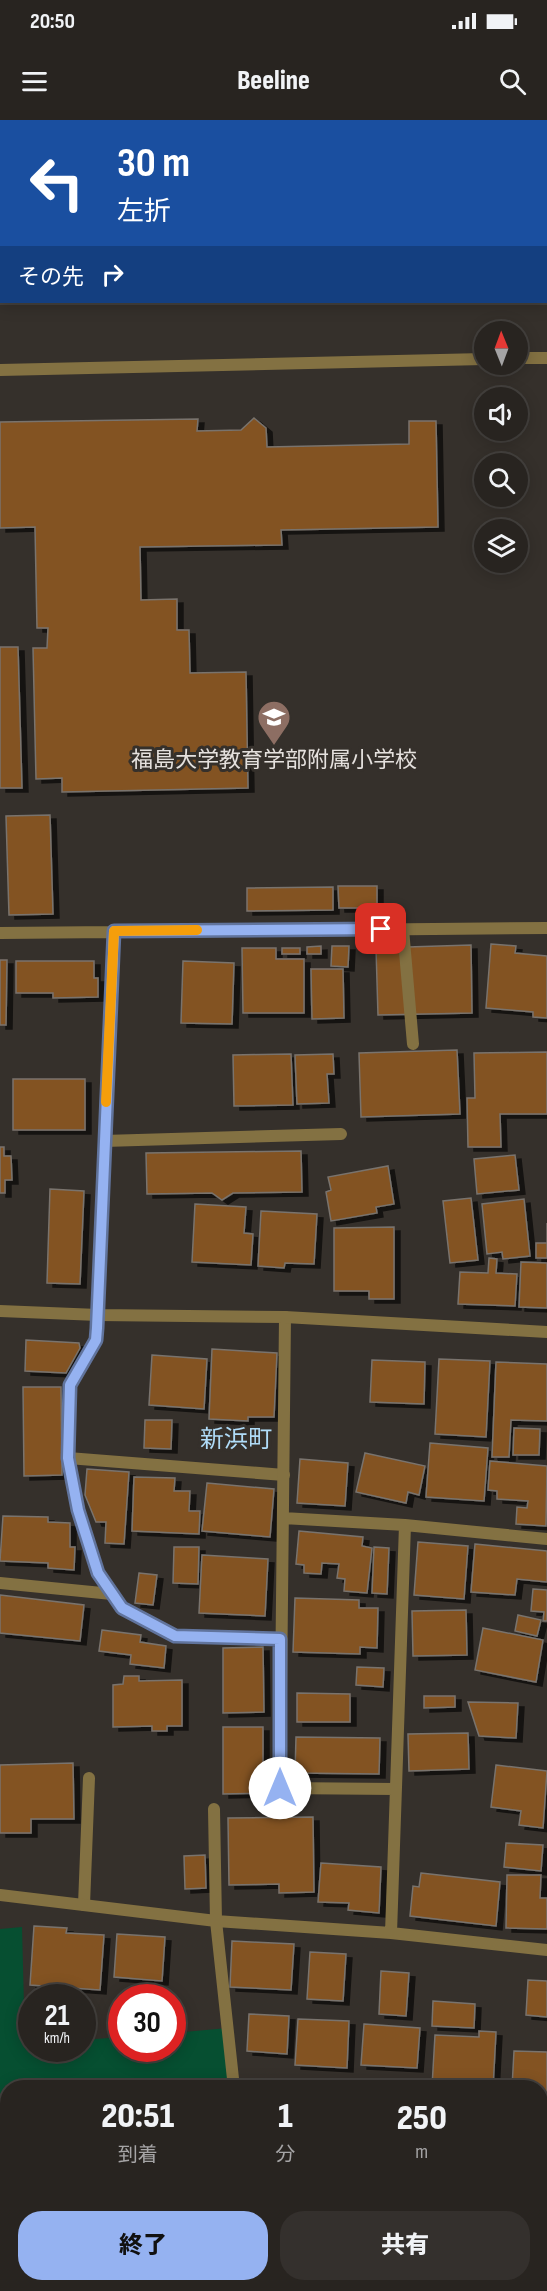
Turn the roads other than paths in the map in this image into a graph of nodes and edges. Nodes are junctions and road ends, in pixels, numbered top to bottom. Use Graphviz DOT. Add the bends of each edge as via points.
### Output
graph roads {
  1 [pos="528,358"];
  2 [pos="547,358"];
  3 [pos="474,359"];
  4 [pos="0,370"];
  5 [pos="547,928"];
  6 [pos="403,929"];
  7 [pos="114,931"];
  8 [pos="0,933"];
  9 [pos="413,1044"];
  10 [pos="341,1134"];
  11 [pos="104,1141"];
  12 [pos="0,1311"];
  13 [pos="98,1315"];
  14 [pos="285,1317"];
  15 [pos="547,1332"];
  16 [pos="68,1458"];
  17 [pos="284,1475"];
  18 [pos="283,1518"];
  19 [pos="405,1525"];
  20 [pos="547,1539"];
  21 [pos="0,1583"];
  22 [pos="112,1594"];
  23 [pos="280,1639"];
  24 [pos="89,1778"];
  25 [pos="394,1790"];
  26 [pos="214,1809"];
  27 [pos="0,1894"];
  28 [pos="84,1905"];
  29 [pos="216,1921"];
  30 [pos="391,1933"];
  31 [pos="547,1950"];
  32 [pos="233,2080"];
  1 -- 2 [label="street"];
  3 -- 4 [label="street"];
  5 -- 6 [label="street"];
  6 -- 7 [label="street"];
  6 -- 9 [label="street"];
  7 -- 8 [label="street"];
  7 -- 11 [label="street"];
  10 -- 11 [label="street"];
  11 -- 13 [label="street"];
  12 -- 13 [label="street"];
  13 -- 14 [label="street"];
  13 -- 16 [label="street" via="96,1340 70,1385"];
  14 -- 15 [label="street"];
  14 -- 17 [label="street"];
  16 -- 17 [label="street"];
  16 -- 22 [label="street" via="78,1510 98,1573"];
  17 -- 18 [label="street"];
  18 -- 19 [label="street"];
  18 -- 23 [label="street"];
  19 -- 20 [label="street"];
  19 -- 25 [label="street"];
  21 -- 22 [label="street"];
  22 -- 23 [label="street" via="122,1608 175,1636"];
  23 -- 25 [label="street" via="280,1788"];
  24 -- 28 [label="street"];
  25 -- 30 [label="street"];
  26 -- 29 [label="street"];
  27 -- 28 [label="street"];
  28 -- 29 [label="street"];
  29 -- 30 [label="street"];
  29 -- 32 [label="street"];
  30 -- 31 [label="street"];
}
